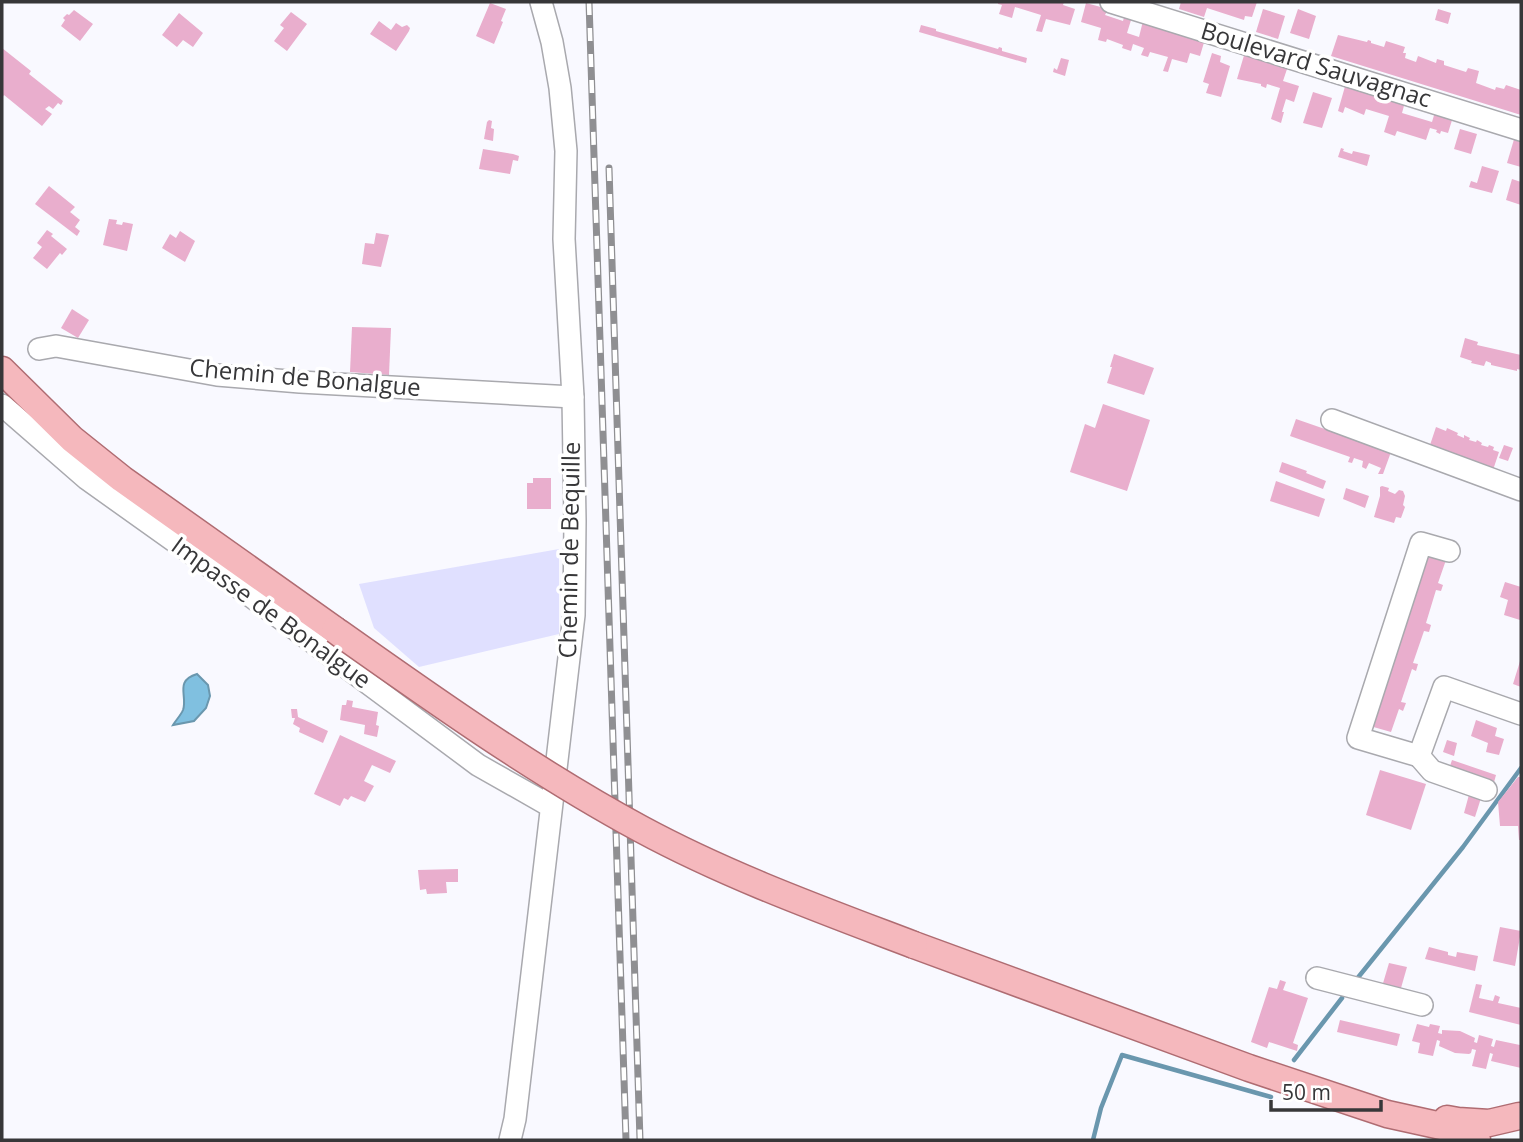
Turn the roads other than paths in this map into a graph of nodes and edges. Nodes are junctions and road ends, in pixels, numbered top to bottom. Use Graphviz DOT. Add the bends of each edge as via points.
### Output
graph roads {
  1 [pos="541,2"];
  2 [pos="1111,2"];
  3 [pos="1521,130"];
  4 [pos="39,349"];
  5 [pos="2,370"];
  6 [pos="573,397"];
  7 [pos="2,405"];
  8 [pos="1332,420"];
  9 [pos="1521,490"];
  10 [pos="1449,551"];
  11 [pos="1521,714"];
  12 [pos="1419,756"];
  13 [pos="1486,790"];
  14 [pos="551,804"];
  15 [pos="1317,978"];
  16 [pos="1422,1005"];
  17 [pos="1329,1094"];
  18 [pos="1520,1115"];
  19 [pos="510,1140"];
  20 [pos="1477,1140"];
  21 [pos="1508,1140"];
  1 -- 6 [label="street, Chemin de Bequille" via="558,76 566,151 564,239"];
  2 -- 3 [label="street, Boulevard Sauvagnac"];
  4 -- 6 [label="street, Chemin de Bonalgue" via="56,346 217,375"];
  5 -- 17 [label="main road, bridge" via="72,439 122,479 424,693 642,830 740,877 914,945"];
  6 -- 14 [label="street, Chemin de Bequille" via="573,615"];
  7 -- 14 [label="street, Impasse de Bonalgue" via="87,479 478,765"];
  8 -- 9 [label="street"];
  10 -- 12 [label="street" via="1421,543 1358,738"];
  11 -- 12 [label="street" via="1444,687"];
  12 -- 13 [label="street" via="1432,771"];
  14 -- 19 [label="street, Chemin de Bequille"];
  15 -- 16 [label="street"];
  17 -- 18 [label="main road" via="1458,1121 1489,1123"];
  17 -- 20 [label="main road"];
  18 -- 21 [label="main road"];
}
